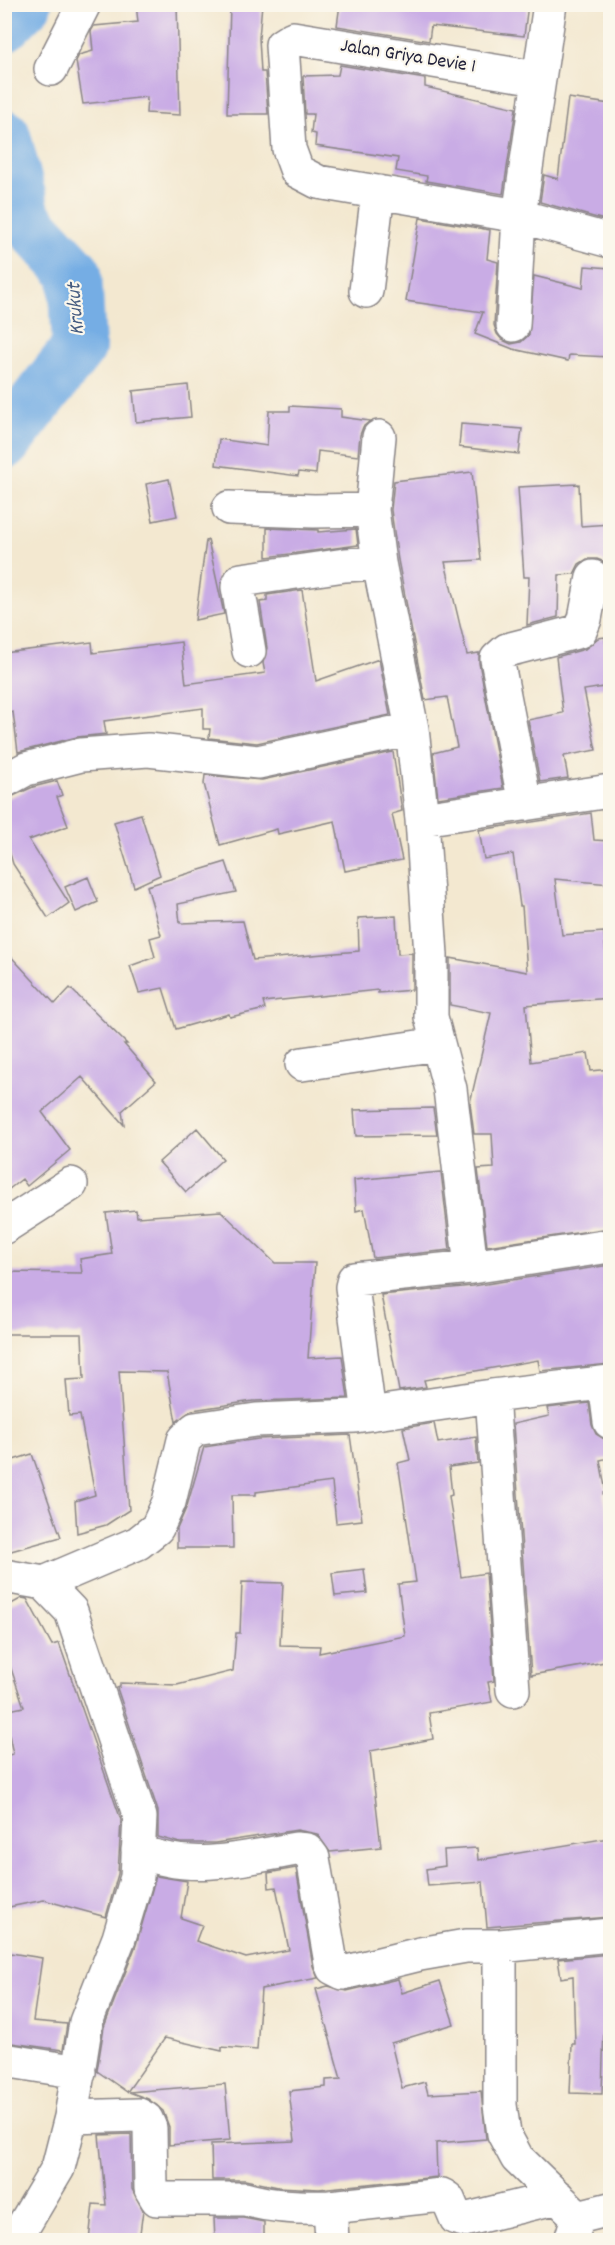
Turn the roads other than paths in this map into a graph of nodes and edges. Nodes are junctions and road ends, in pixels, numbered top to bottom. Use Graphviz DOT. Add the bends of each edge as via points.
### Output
graph roads {
  1 [pos="84,4"];
  2 [pos="550,4"];
  3 [pos="51,69"];
  4 [pos="537,78"];
  5 [pos="378,192"];
  6 [pos="519,216"];
  7 [pos="610,241"];
  8 [pos="366,291"];
  9 [pos="513,325"];
  10 [pos="379,437"];
  11 [pos="230,508"];
  12 [pos="372,510"];
  13 [pos="379,563"];
  14 [pos="593,577"];
  15 [pos="249,651"];
  16 [pos="412,729"];
  17 [pos="4,781"];
  18 [pos="610,791"];
  19 [pos="525,804"];
  20 [pos="422,819"];
  21 [pos="438,1044"];
  22 [pos="302,1064"];
  23 [pos="71,1184"];
  24 [pos="4,1227"];
  25 [pos="610,1246"];
  26 [pos="471,1267"];
  27 [pos="608,1383"];
  28 [pos="492,1396"];
  29 [pos="369,1414"];
  30 [pos="610,1422"];
  31 [pos="4,1576"];
  32 [pos="44,1583"];
  33 [pos="513,1690"];
  34 [pos="138,1850"];
  35 [pos="610,1935"];
  36 [pos="500,1946"];
  37 [pos="4,2060"];
  38 [pos="79,2072"];
  39 [pos="71,2117"];
  40 [pos="330,2207"];
  41 [pos="610,2209"];
  42 [pos="569,2218"];
  43 [pos="15,2241"];
  44 [pos="332,2241"];
  1 -- 3 [label="street"];
  2 -- 4 [label="street"];
  4 -- 5 [label="street, Jalan Griya Devie 1" via="293,38 282,45 289,148 297,171 318,182"];
  4 -- 6 [label="street"];
  5 -- 6 [label="street"];
  5 -- 8 [label="street"];
  6 -- 7 [label="street"];
  6 -- 9 [label="street"];
  10 -- 12 [label="street"];
  11 -- 12 [label="street"];
  12 -- 13 [label="street"];
  13 -- 15 [label="street" via="242,580 238,587"];
  13 -- 16 [label="street"];
  14 -- 19 [label="street" via="580,631 503,652 497,658"];
  16 -- 17 [label="street" via="258,762 148,750 81,755 26,769"];
  16 -- 20 [label="street"];
  18 -- 19 [label="street"];
  19 -- 20 [label="street"];
  20 -- 21 [label="street" via="431,1017"];
  21 -- 22 [label="street"];
  21 -- 26 [label="street" via="450,1089"];
  23 -- 24 [label="street"];
  25 -- 26 [label="street"];
  26 -- 29 [label="street" via="354,1279"];
  27 -- 28 [label="street"];
  27 -- 30 [label="street"];
  28 -- 29 [label="street"];
  28 -- 33 [label="street"];
  29 -- 32 [label="street" via="256,1420 195,1430 184,1440 169,1502 157,1528 113,1556"];
  31 -- 32 [label="street"];
  32 -- 34 [label="street" via="71,1611 75,1622 140,1817"];
  34 -- 36 [label="street" via="181,1864 212,1864 308,1850 313,1858 331,1963 343,1973 420,1953"];
  34 -- 38 [label="street" via="137,1877 122,1928 86,2022"];
  35 -- 36 [label="street"];
  36 -- 42 [label="street" via="500,2105 504,2134 517,2158"];
  37 -- 38 [label="street"];
  38 -- 39 [label="street"];
  39 -- 40 [label="street" via="139,2115 146,2119 150,2128 151,2189 157,2199 244,2199 294,2208"];
  39 -- 43 [label="street" via="58,2168"];
  40 -- 42 [label="street" via="442,2195 448,2199 456,2218 464,2220"];
  40 -- 44 [label="street"];
  41 -- 42 [label="street"];
}
